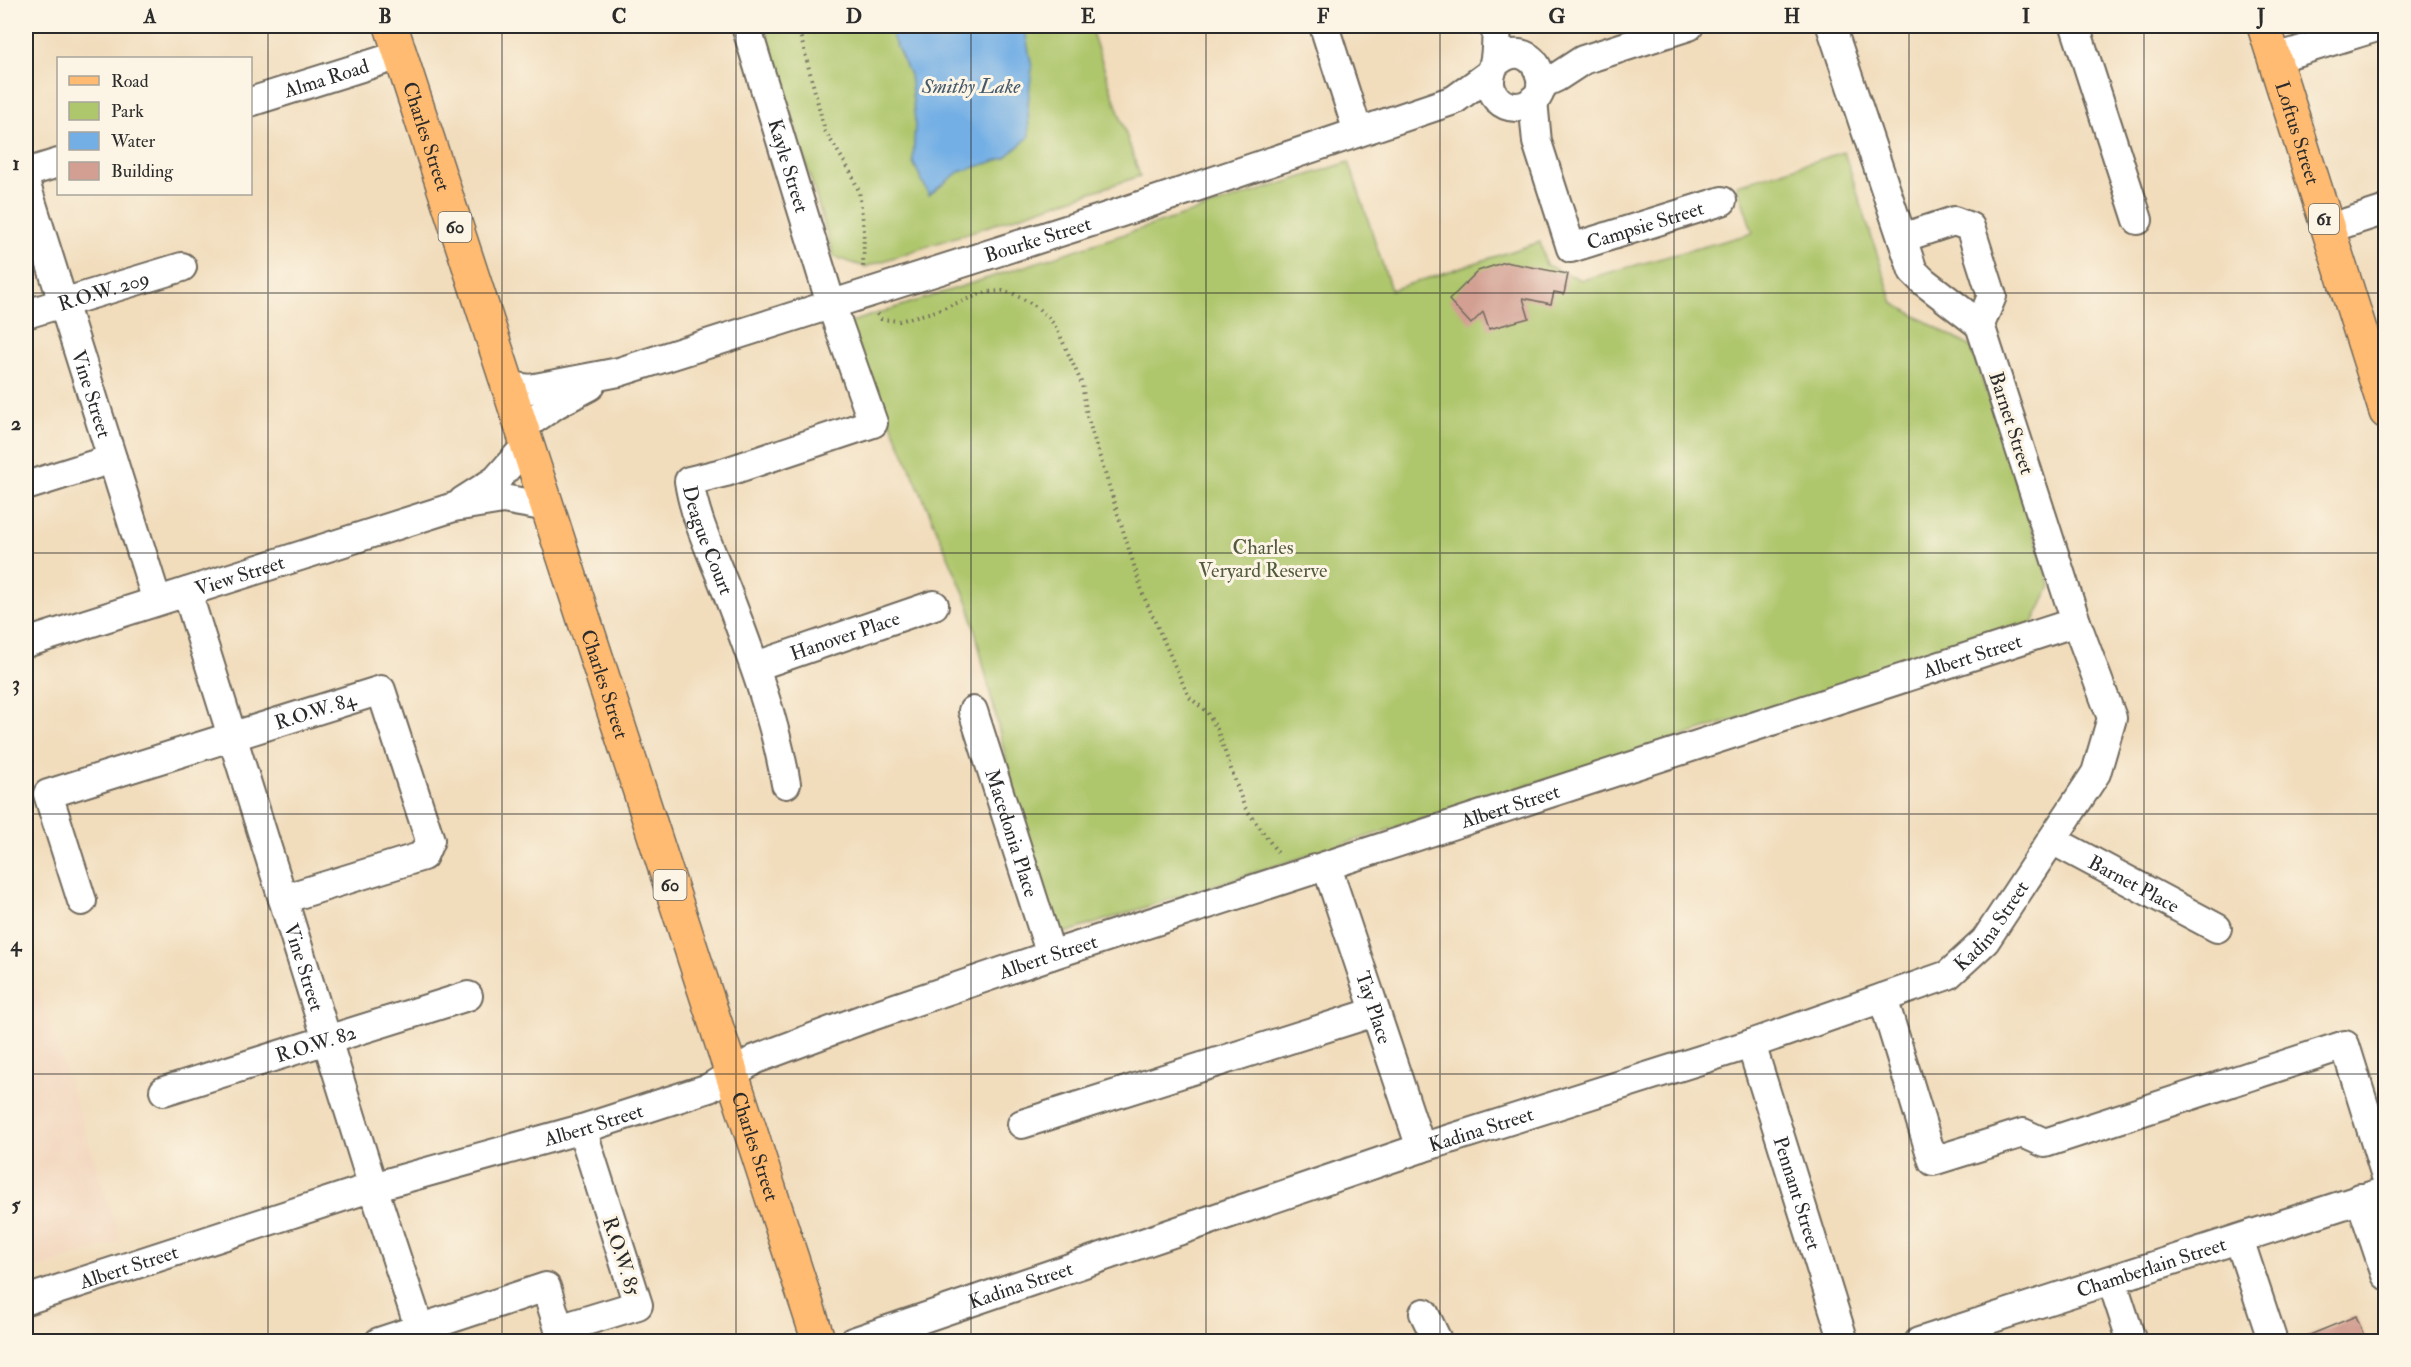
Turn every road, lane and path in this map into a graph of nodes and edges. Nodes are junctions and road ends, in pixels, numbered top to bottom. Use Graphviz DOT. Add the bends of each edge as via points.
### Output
graph roads {
  1 [pos="747,26"];
  2 [pos="798,26"];
  3 [pos="1324,26"];
  4 [pos="1498,26"];
  5 [pos="1689,26"];
  6 [pos="1831,26"];
  7 [pos="2075,26"];
  8 [pos="2264,26"];
  9 [pos="2380,26"];
  10 [pos="395,40"];
  11 [pos="2273,59"];
  12 [pos="1583,60"];
  13 [pos="1509,62"];
  14 [pos="1522,98"];
  15 [pos="1454,100"];
  16 [pos="252,101"];
  17 [pos="1358,132"];
  18 [pos="57,163"];
  19 [pos="26,173"];
  20 [pos="26,186"];
  21 [pos="1722,201"];
  22 [pos="2385,210"];
  23 [pos="2138,220"];
  24 [pos="2327,229"];
  25 [pos="1902,238"];
  26 [pos="182,267"];
  27 [pos="869,291"];
  28 [pos="63,302"];
  29 [pos="831,304"];
  30 [pos="26,314"];
  31 [pos="1980,325"];
  32 [pos="619,372"];
  33 [pos="506,386"];
  34 [pos="2385,412"];
  35 [pos="524,437"];
  36 [pos="112,459"];
  37 [pos="26,486"];
  38 [pos="454,507"];
  39 [pos="548,507"];
  40 [pos="187,592"];
  41 [pos="157,601"];
  42 [pos="934,605"];
  43 [pos="2076,622"];
  44 [pos="26,643"];
  45 [pos="756,666"];
  46 [pos="973,711"];
  47 [pos="232,736"];
  48 [pos="786,784"];
  49 [pos="2052,840"];
  50 [pos="1327,867"];
  51 [pos="1295,877"];
  52 [pos="283,899"];
  53 [pos="82,901"];
  54 [pos="2217,928"];
  55 [pos="1051,955"];
  56 [pos="468,996"];
  57 [pos="1883,998"];
  58 [pos="1375,1012"];
  59 [pos="327,1041"];
  60 [pos="1751,1044"];
  61 [pos="732,1074"];
  62 [pos="164,1091"];
  63 [pos="1022,1124"];
  64 [pos="582,1129"];
  65 [pos="1421,1148"];
  66 [pos="2385,1176"];
  67 [pos="373,1187"];
  68 [pos="2373,1194"];
  69 [pos="2239,1239"];
  70 [pos="2385,1275"];
  71 [pos="2112,1281"];
  72 [pos="26,1300"];
  73 [pos="1424,1313"];
  74 [pos="1986,1331"];
  75 [pos="422,1335"];
  76 [pos="561,1335"];
  77 [pos="379,1341"];
  78 [pos="819,1341"];
  79 [pos="853,1341"];
  80 [pos="1438,1341"];
  81 [pos="1844,1341"];
  82 [pos="1919,1341"];
  83 [pos="2132,1341"];
  84 [pos="2273,1341"];
  1 -- 29 [label="street, Kayle Street"];
  2 -- 27 [label="path" via="825,131 859,191 864,231 862,270"];
  3 -- 17 [label="street"];
  4 -- 13 [label="street"];
  5 -- 12 [label="street"];
  6 -- 25 [label="street"];
  7 -- 23 [label="street"];
  8 -- 11 [label="main road, Loftus Street / 61"];
  9 -- 11 [label="street"];
  10 -- 16 [label="street, Alma Road"];
  10 -- 33 [label="main road, Charles Street / 60"];
  11 -- 24 [label="main road, Loftus Street / 61"];
  12 -- 13 [label="street"];
  12 -- 14 [label="street"];
  13 -- 14 [label="street" via="1491,90"];
  13 -- 14 [label="street" via="1540,69"];
  13 -- 15 [label="street, Bourke Street"];
  14 -- 15 [label="street, Bourke Street"];
  14 -- 21 [label="street, Campsie Street" via="1571,248"];
  15 -- 17 [label="street, Bourke Street"];
  17 -- 27 [label="street, Bourke Street" via="1110,216"];
  18 -- 19 [label="street"];
  20 -- 28 [label="street, Vine Street"];
  22 -- 24 [label="street"];
  24 -- 34 [label="main road, Loftus Street / 61"];
  25 -- 31 [label="street" via="1913,271"];
  25 -- 31 [label="street" via="1954,221 1970,227 1992,296"];
  26 -- 28 [label="street, R.O.W. 209"];
  27 -- 29 [label="street, Bourke Street"];
  27 -- 51 [label="path" via="877,315 892,322 986,292 1012,293 1050,320 1058,331 1082,384 1087,416 1144,597 1189,698 1207,712 1217,729 1244,806"];
  28 -- 30 [label="street, R.O.W. 209"];
  28 -- 36 [label="street, Vine Street"];
  29 -- 32 [label="street, Bourke Street"];
  29 -- 45 [label="street, Deague Court" via="873,423 689,481 700,526"];
  31 -- 43 [label="street, Barnet Street"];
  32 -- 33 [label="street, Bourke Street" via="530,389"];
  32 -- 35 [label="street, Bourke Street" via="572,394"];
  33 -- 35 [label="main road, Charles Street / 60"];
  35 -- 38 [label="street, View Street" via="496,480"];
  35 -- 39 [label="main road, Charles Street / 60"];
  36 -- 37 [label="street"];
  36 -- 41 [label="street, Vine Street"];
  38 -- 39 [label="street, View Street" via="503,499"];
  38 -- 40 [label="street, View Street"];
  39 -- 61 [label="main road, Charles Street / 60"];
  40 -- 41 [label="street, View Street"];
  40 -- 47 [label="street, Vine Street"];
  41 -- 44 [label="street, View Street"];
  42 -- 45 [label="street, Hanover Place"];
  43 -- 49 [label="street, Barnet Street" via="2112,718 2096,773"];
  43 -- 50 [label="street, Albert Street"];
  45 -- 48 [label="street, Deague Court"];
  46 -- 55 [label="street, Macedonia Place"];
  47 -- 52 [label="street, Vine Street"];
  47 -- 52 [label="street, R.O.W. 84" via="381,690 430,840 423,856"];
  47 -- 53 [label="street, R.O.W. 84" via="48,794"];
  49 -- 54 [label="street, Barnet Place"];
  49 -- 57 [label="street, Kadina Street" via="1985,941 1948,975"];
  50 -- 51 [label="street, Albert Street"];
  50 -- 58 [label="street, Tay Place"];
  51 -- 55 [label="street, Albert Street"];
  52 -- 59 [label="street, Vine Street"];
  55 -- 61 [label="street, Albert Street" via="756,1059"];
  56 -- 59 [label="street, R.O.W. 82"];
  57 -- 60 [label="street, Kadina Street"];
  57 -- 66 [label="street" via="1933,1161 2023,1133 2045,1143 2345,1045"];
  58 -- 63 [label="street"];
  58 -- 65 [label="street, Tay Place"];
  59 -- 62 [label="street, R.O.W. 82"];
  59 -- 67 [label="street, Vine Street"];
  60 -- 65 [label="street, Kadina Street"];
  60 -- 81 [label="street, Pennant Street"];
  61 -- 64 [label="street, Albert Street" via="709,1088"];
  61 -- 78 [label="main road, Charles Street / 60"];
  64 -- 67 [label="street, Albert Street"];
  64 -- 76 [label="street, R.O.W. 85" via="638,1305"];
  65 -- 79 [label="street, Kadina Street"];
  67 -- 72 [label="street, Albert Street"];
  67 -- 75 [label="street, Vine Street"];
  68 -- 69 [label="street, Chamberlain Street"];
  68 -- 70 [label="street"];
  69 -- 71 [label="street, Chamberlain Street"];
  69 -- 84 [label="street"];
  71 -- 74 [label="street, Chamberlain Street"];
  71 -- 83 [label="street"];
  73 -- 80 [label="street"];
  74 -- 82 [label="street, Chamberlain Street"];
  75 -- 76 [label="street" via="546,1287"];
  75 -- 77 [label="street"];
}
